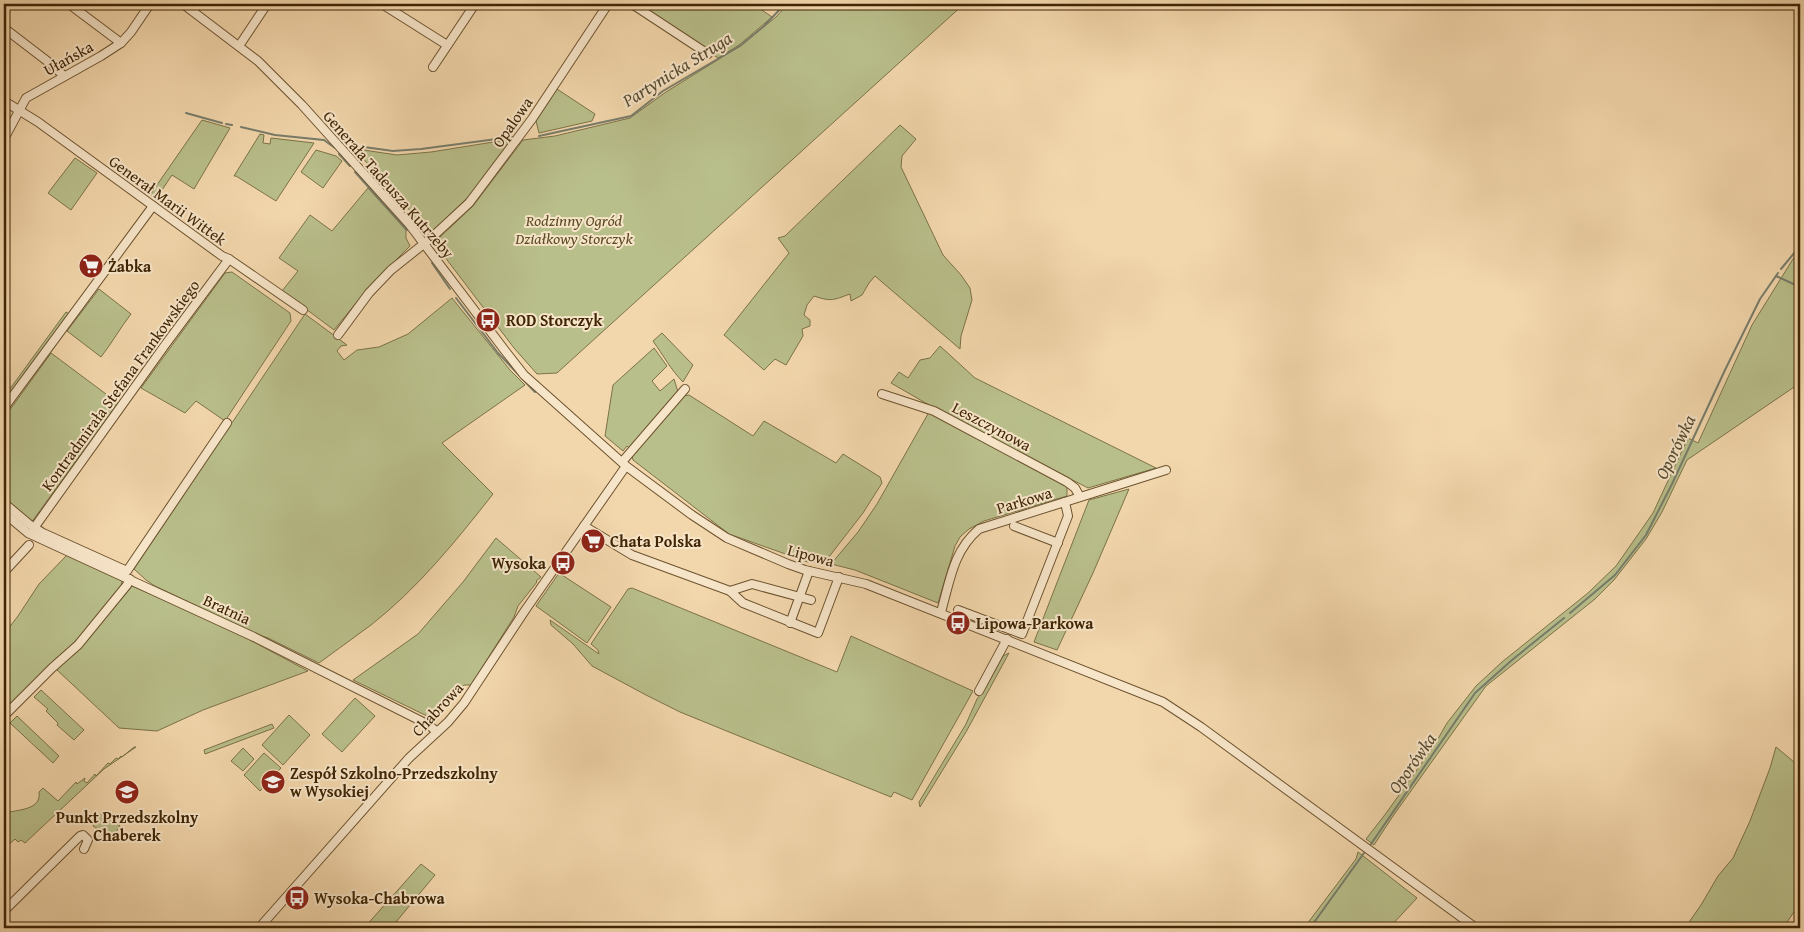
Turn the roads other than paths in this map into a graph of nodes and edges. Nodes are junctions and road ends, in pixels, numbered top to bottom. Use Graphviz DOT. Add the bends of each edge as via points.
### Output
graph roads {
  1 [pos="69,4"];
  2 [pos="150,4"];
  3 [pos="183,4"];
  4 [pos="267,4"];
  5 [pos="382,4"];
  6 [pos="475,4"];
  7 [pos="608,4"];
  8 [pos="632,4"];
  9 [pos="4,28"];
  10 [pos="121,43"];
  11 [pos="447,45"];
  12 [pos="239,46"];
  13 [pos="708,54"];
  14 [pos="432,67"];
  15 [pos="64,76"];
  16 [pos="4,101"];
  17 [pos="19,110"];
  18 [pos="4,139"];
  19 [pos="153,206"];
  20 [pos="424,244"];
  21 [pos="229,259"];
  22 [pos="303,310"];
  23 [pos="338,335"];
  24 [pos="684,389"];
  25 [pos="882,394"];
  26 [pos="4,408"];
  27 [pos="227,423"];
  28 [pos="623,463"];
  29 [pos="1166,470"];
  30 [pos="1080,497"];
  31 [pos="1065,502"];
  32 [pos="4,503"];
  33 [pos="4,513"];
  34 [pos="584,526"];
  35 [pos="1014,526"];
  36 [pos="34,528"];
  37 [pos="1058,543"];
  38 [pos="29,545"];
  39 [pos="809,571"];
  40 [pos="4,572"];
  41 [pos="128,575"];
  42 [pos="839,577"];
  43 [pos="730,591"];
  44 [pos="800,597"];
  45 [pos="811,600"];
  46 [pos="958,610"];
  47 [pos="941,612"];
  48 [pos="790,623"];
  49 [pos="1010,640"];
  50 [pos="979,691"];
  51 [pos="4,716"];
  52 [pos="437,732"];
  53 [pos="84,849"];
  54 [pos="4,911"];
  55 [pos="259,928"];
  56 [pos="1476,928"];
  1 -- 10 [label="street"];
  2 -- 10 [label="street, Ułańska"];
  3 -- 12 [label="street, Generała Tadeusza Kutrzeby"];
  4 -- 12 [label="street"];
  5 -- 11 [label="street"];
  6 -- 11 [label="street"];
  7 -- 20 [label="street, Opalowa" via="532,119 487,180 469,203"];
  8 -- 13 [label="street"];
  9 -- 15 [label="street"];
  10 -- 15 [label="street, Ułańska"];
  11 -- 14 [label="street"];
  12 -- 20 [label="street, Generała Tadeusza Kutrzeby" via="302,105 381,191"];
  15 -- 17 [label="street, Ułańska" via="26,98"];
  16 -- 17 [label="street, Generał Marii Wittek"];
  17 -- 18 [label="street, Ułańska"];
  17 -- 19 [label="street, Generał Marii Wittek"];
  19 -- 21 [label="street, Generał Marii Wittek"];
  19 -- 26 [label="street"];
  20 -- 23 [label="street, Opalowa" via="369,293"];
  20 -- 28 [label="street, Generała Tadeusza Kutrzeby" via="519,368"];
  21 -- 22 [label="street, Generał Marii Wittek"];
  21 -- 36 [label="street, Kontradmirała Stefana Frankowskiego"];
  24 -- 28 [label="street, Chabrowa"];
  25 -- 30 [label="street, Leszczynowa" via="934,411 1067,482 1076,488"];
  27 -- 41 [label="street"];
  28 -- 34 [label="street, Chabrowa"];
  28 -- 39 [label="street, Lipowa" via="727,538"];
  29 -- 30 [label="street, Parkowa"];
  30 -- 31 [label="street, Parkowa"];
  31 -- 37 [label="street" via="1068,516"];
  31 -- 47 [label="street, Parkowa" via="984,527 967,540 958,555"];
  32 -- 36 [label="street"];
  33 -- 41 [label="street, Bratnia" via="28,532"];
  34 -- 43 [label="street" via="632,554"];
  34 -- 52 [label="street, Chabrowa" via="474,690"];
  35 -- 37 [label="street"];
  36 -- 41 [label="street"];
  37 -- 46 [label="street" via="1022,634"];
  38 -- 40 [label="street"];
  39 -- 42 [label="street, Lipowa"];
  39 -- 44 [label="street"];
  41 -- 51 [label="street" via="127,585 78,645"];
  41 -- 52 [label="street, Bratnia" via="429,725"];
  42 -- 47 [label="street, Lipowa"];
  42 -- 48 [label="street" via="818,634"];
  43 -- 44 [label="street" via="752,584"];
  43 -- 48 [label="street" via="743,603"];
  44 -- 45 [label="street"];
  44 -- 48 [label="street"];
  47 -- 49 [label="street, Lipowa"];
  49 -- 50 [label="street"];
  49 -- 56 [label="street, Lipowa" via="1150,696 1174,709"];
  52 -- 55 [label="street, Chabrowa" via="409,758"];
  53 -- 54 [label="street" via="88,840 80,836"];
}
